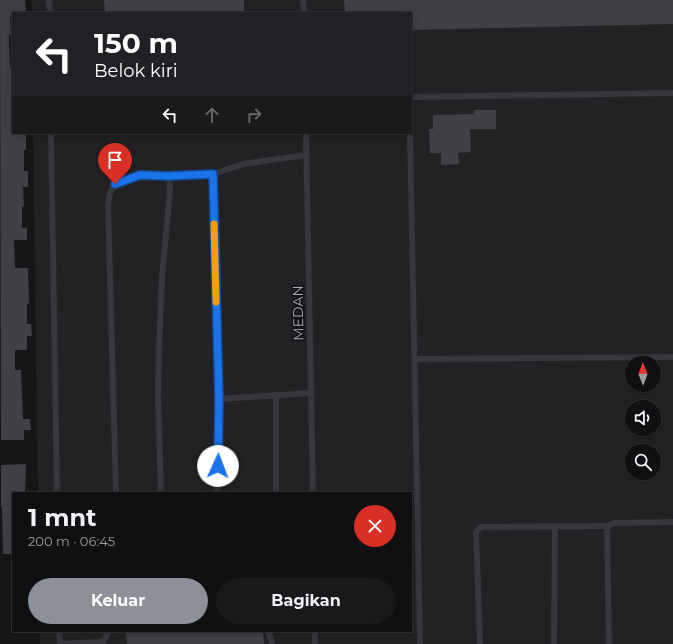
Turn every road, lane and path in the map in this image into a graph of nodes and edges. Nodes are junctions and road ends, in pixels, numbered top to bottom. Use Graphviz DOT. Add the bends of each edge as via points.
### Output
graph roads {
  1 [pos="49,0"];
  2 [pos="303,0"];
  3 [pos="50,12"];
  4 [pos="304,12"];
  5 [pos="673,93"];
  6 [pos="412,97"];
  7 [pos="52,134"];
  8 [pos="306,134"];
  9 [pos="410,134"];
  10 [pos="306,155"];
  11 [pos="213,174"];
  12 [pos="169,176"];
  13 [pos="673,357"];
  14 [pos="415,359"];
  15 [pos="311,393"];
  16 [pos="276,395"];
  17 [pos="219,399"];
  18 [pos="57,492"];
  19 [pos="116,492"];
  20 [pos="160,492"];
  21 [pos="217,492"];
  22 [pos="276,492"];
  23 [pos="313,492"];
  24 [pos="673,522"];
  25 [pos="607,526"];
  26 [pos="555,527"];
  27 [pos="59,632"];
  28 [pos="108,632"];
  29 [pos="268,632"];
  30 [pos="315,632"];
  31 [pos="102,643"];
  32 [pos="60,644"];
  33 [pos="272,644"];
  34 [pos="315,644"];
  35 [pos="420,644"];
  36 [pos="480,644"];
  37 [pos="554,644"];
  38 [pos="609,644"];
  1 -- 3 [label="lane"];
  2 -- 4 [label="lane"];
  5 -- 6 [label="lane"];
  7 -- 18 [label="lane"];
  8 -- 10 [label="lane, MEDAN"];
  9 -- 14 [label="lane"];
  10 -- 11 [label="lane" via="243,164"];
  10 -- 15 [label="lane, MEDAN"];
  11 -- 12 [label="lane"];
  11 -- 17 [label="lane"];
  12 -- 19 [label="lane" via="140,175 115,184 110,193 108,205"];
  12 -- 20 [label="lane" via="159,348"];
  13 -- 14 [label="lane"];
  14 -- 35 [label="lane"];
  15 -- 16 [label="lane"];
  15 -- 23 [label="lane, MEDAN"];
  16 -- 17 [label="lane"];
  16 -- 22 [label="lane"];
  17 -- 21 [label="lane"];
  24 -- 25 [label="lane" via="614,522"];
  25 -- 26 [label="lane"];
  25 -- 38 [label="lane"];
  26 -- 36 [label="lane" via="481,527 476,532"];
  26 -- 37 [label="lane"];
  27 -- 32 [label="lane"];
  28 -- 31 [label="lane"];
  29 -- 33 [label="lane"];
  30 -- 34 [label="lane"];
  31 -- 32 [label="lane"];
}
